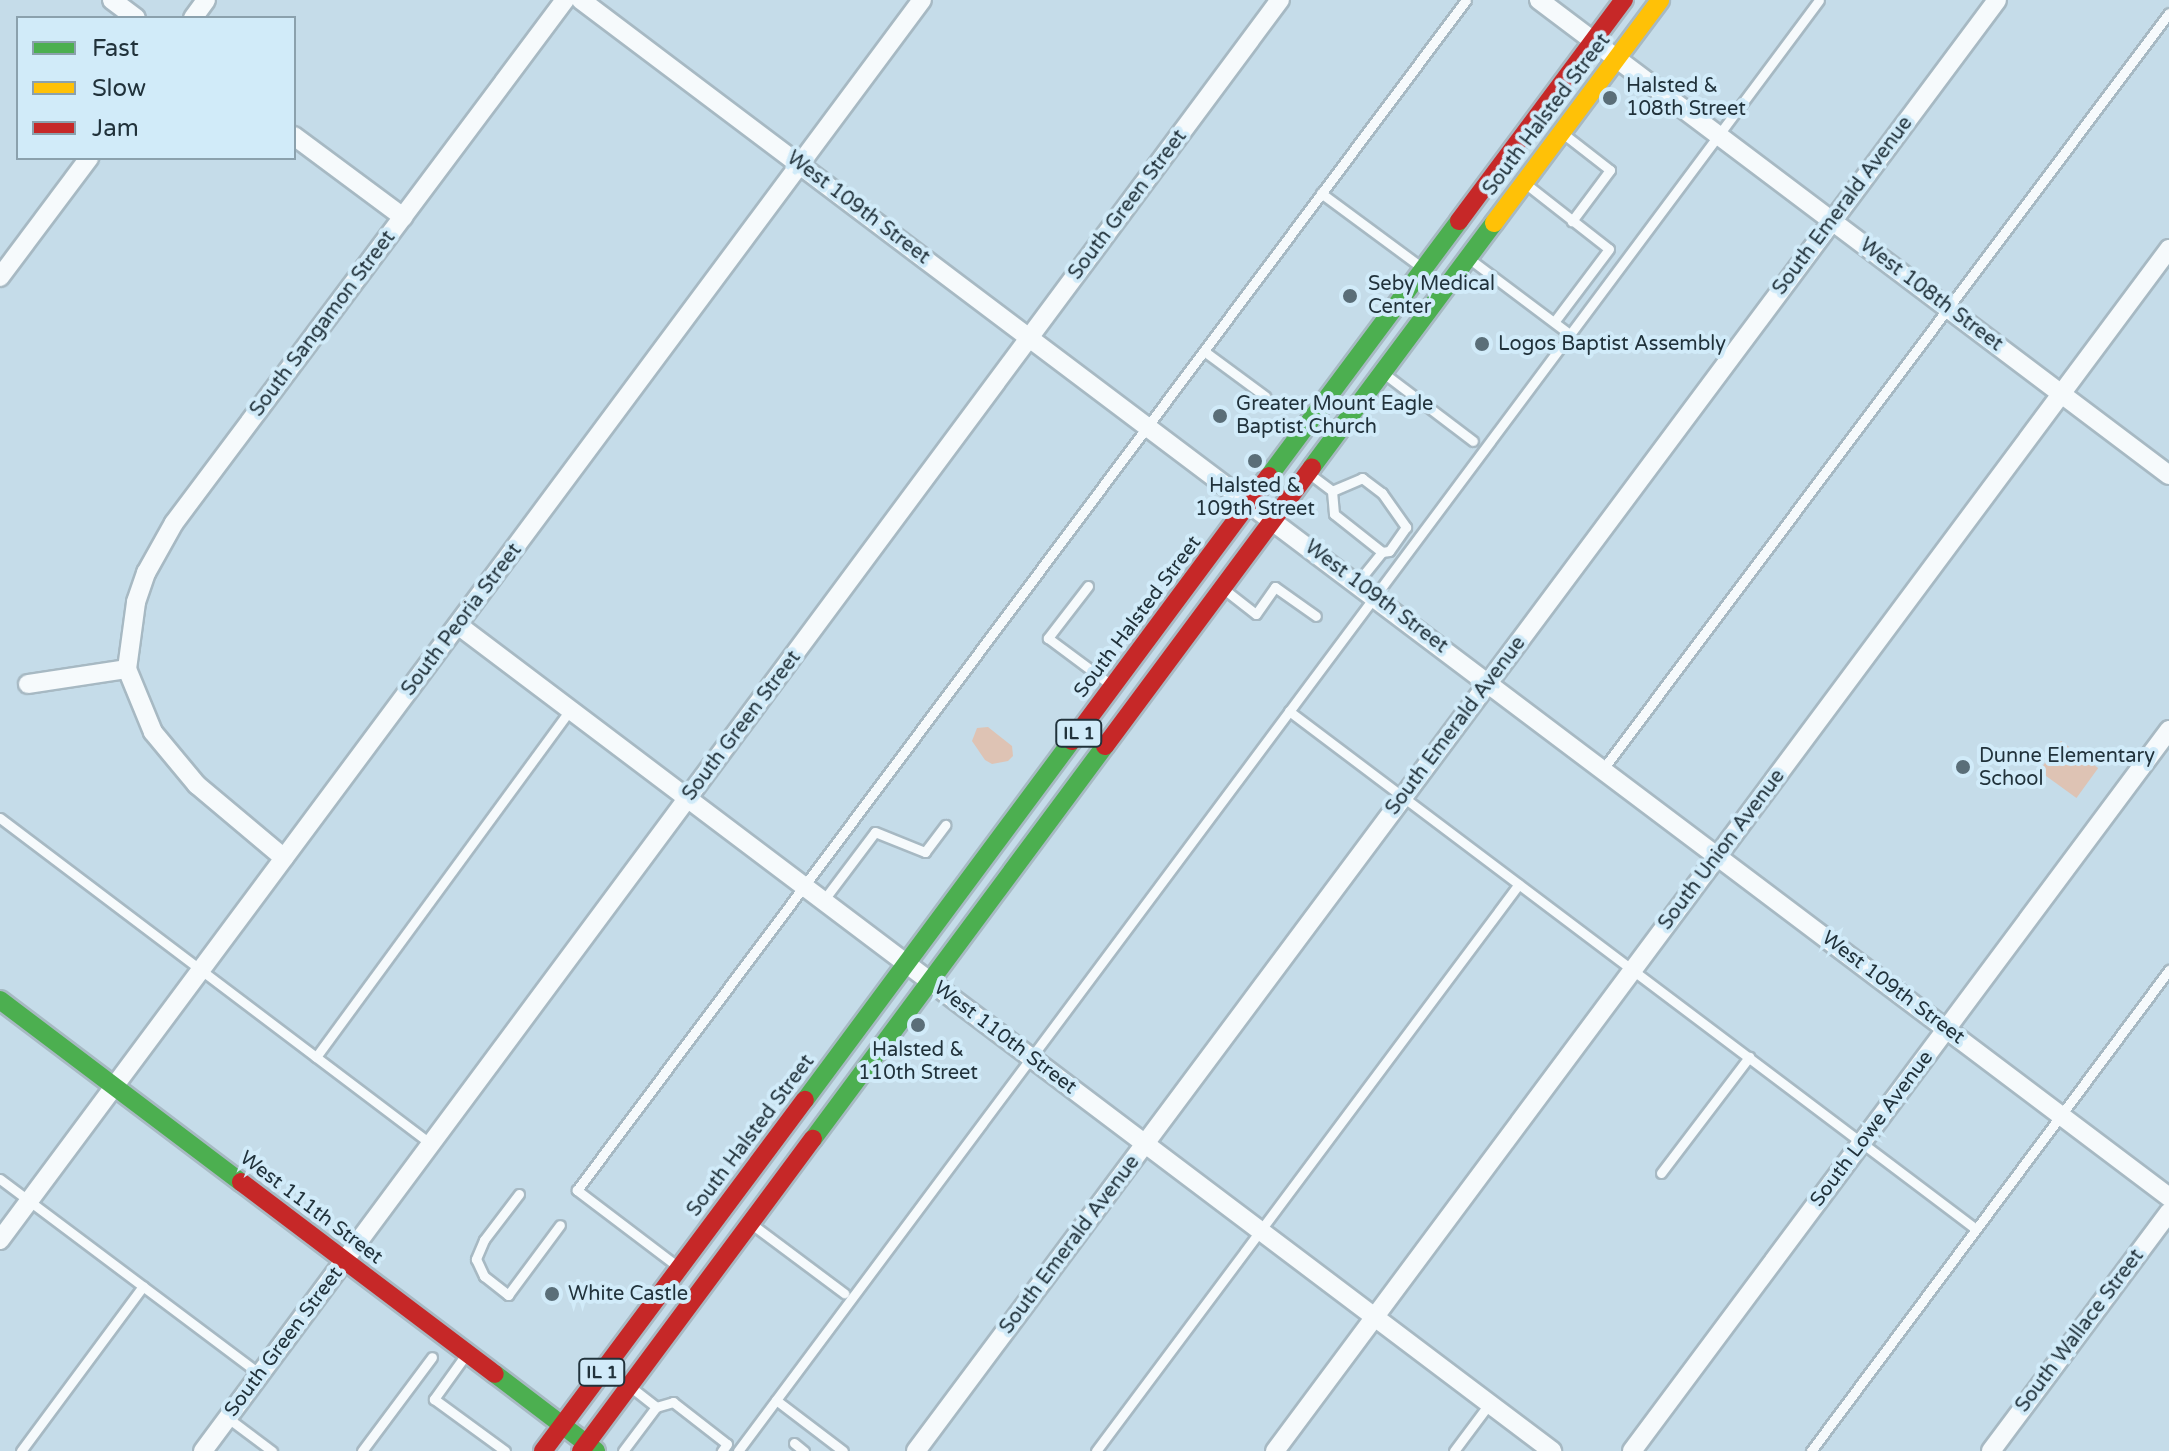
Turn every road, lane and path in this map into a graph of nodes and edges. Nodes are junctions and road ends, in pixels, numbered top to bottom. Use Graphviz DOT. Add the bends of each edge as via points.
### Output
graph roads {
  1 [pos="112,0"];
  2 [pos="565,0"];
  3 [pos="581,0"];
  4 [pos="922,0"];
  5 [pos="1280,0"];
  6 [pos="1466,0"];
  7 [pos="1539,0"];
  8 [pos="1624,0"];
  9 [pos="1660,0"];
  10 [pos="1819,0"];
  11 [pos="1997,0"];
  12 [pos="2169,13"];
  13 [pos="133,16"];
  14 [pos="1593,41"];
  15 [pos="1616,59"];
  16 [pos="1562,133"];
  17 [pos="1718,135"];
  18 [pos="296,137"];
  19 [pos="88,160"];
  20 [pos="800,164"];
  21 [pos="1524,183"];
  22 [pos="1321,193"];
  23 [pos="403,217"];
  24 [pos="1572,221"];
  25 [pos="1832,221"];
  26 [pos="2169,249"];
  27 [pos="1468,258"];
  28 [pos="1423,269"];
  29 [pos="0,277"];
  30 [pos="1949,309"];
  31 [pos="1554,322"];
  32 [pos="1571,335"];
  33 [pos="1030,337"];
  34 [pos="1204,351"];
  35 [pos="1383,373"];
  36 [pos="2061,394"];
  37 [pos="1265,396"];
  38 [pos="1148,425"];
  39 [pos="1473,441"];
  40 [pos="1308,473"];
  41 [pos="2169,475"];
  42 [pos="1332,491"];
  43 [pos="1251,502"];
  44 [pos="1274,520"];
  45 [pos="1382,552"];
  46 [pos="1357,583"];
  47 [pos="1088,586"];
  48 [pos="1223,588"];
  49 [pos="1375,596"];
  50 [pos="1316,616"];
  51 [pos="458,625"];
  52 [pos="127,669"];
  53 [pos="1489,682"];
  54 [pos="28,684"];
  55 [pos="1113,687"];
  56 [pos="570,710"];
  57 [pos="1289,711"];
  58 [pos="2169,730"];
  59 [pos="1603,769"];
  60 [pos="1403,797"];
  61 [pos="687,799"];
  62 [pos="0,818"];
  63 [pos="945,825"];
  64 [pos="1718,856"];
  65 [pos="284,858"];
  66 [pos="1519,884"];
  67 [pos="804,886"];
  68 [pos="823,901"];
  69 [pos="907,964"];
  70 [pos="201,970"];
  71 [pos="1633,970"];
  72 [pos="2169,970"];
  73 [pos="930,981"];
  74 [pos="0,1000"];
  75 [pos="1946,1029"];
  76 [pos="316,1057"];
  77 [pos="1749,1057"];
  78 [pos="1031,1058"];
  79 [pos="114,1087"];
  80 [pos="2061,1115"];
  81 [pos="1862,1143"];
  82 [pos="431,1144"];
  83 [pos="1145,1144"];
  84 [pos="1661,1173"];
  85 [pos="0,1179"];
  86 [pos="519,1194"];
  87 [pos="2169,1197"];
  88 [pos="29,1201"];
  89 [pos="2169,1212"];
  90 [pos="750,1223"];
  91 [pos="560,1225"];
  92 [pos="1976,1229"];
  93 [pos="1261,1231"];
  94 [pos="0,1240"];
  95 [pos="344,1261"];
  96 [pos="679,1269"];
  97 [pos="143,1286"];
  98 [pos="844,1293"];
  99 [pos="1375,1317"];
  100 [pos="467,1353"];
  101 [pos="432,1357"];
  102 [pos="260,1374"];
  103 [pos="629,1386"];
  104 [pos="776,1400"];
  105 [pos="1489,1404"];
  106 [pos="656,1407"];
  107 [pos="228,1418"];
  108 [pos="562,1425"];
  109 [pos="794,1443"];
  110 [pos="588,1449"];
  111 [pos="21,1451"];
  112 [pos="203,1451"];
  113 [pos="272,1451"];
  114 [pos="362,1451"];
  115 [pos="505,1451"];
  116 [pos="543,1451"];
  117 [pos="623,1451"];
  118 [pos="722,1451"];
  119 [pos="738,1451"];
  120 [pos="804,1451"];
  121 [pos="843,1451"];
  122 [pos="916,1451"];
  123 [pos="1096,1451"];
  124 [pos="1275,1451"];
  125 [pos="1454,1451"];
  126 [pos="1552,1451"];
  127 [pos="1632,1451"];
  128 [pos="1811,1451"];
  129 [pos="1991,1451"];
  1 -- 13 [label="street"];
  2 -- 23 [label="street, South Sangamon Street"];
  3 -- 20 [label="street, West 109th Street"];
  4 -- 20 [label="street, South Peoria Street"];
  5 -- 33 [label="street, South Green Street"];
  6 -- 22 [label="lane"];
  7 -- 14 [label="street, West 108th Street"];
  8 -- 14 [label="main road, South Halsted Street / IL 1"];
  9 -- 15 [label="main road, South Halsted Street / IL 1"];
  10 -- 17 [label="lane"];
  11 -- 25 [label="street, South Emerald Avenue"];
  12 -- 30 [label="lane"];
  14 -- 15 [label="street, West 108th Street"];
  14 -- 28 [label="main road, South Halsted Street / IL 1"];
  15 -- 16 [label="main road, South Halsted Street / IL 1"];
  15 -- 17 [label="street, West 108th Street"];
  16 -- 21 [label="main road, South Halsted Street / IL 1"];
  16 -- 24 [label="lane" via="1610,170"];
  17 -- 25 [label="street, West 108th Street"];
  17 -- 32 [label="lane"];
  18 -- 23 [label="street"];
  19 -- 29 [label="street"];
  20 -- 33 [label="street, West 109th Street"];
  20 -- 51 [label="street, South Peoria Street"];
  21 -- 24 [label="lane"];
  21 -- 27 [label="main road, South Halsted Street / IL 1"];
  22 -- 28 [label="lane"];
  22 -- 34 [label="lane"];
  23 -- 52 [label="street, South Sangamon Street" via="163,541 136,602"];
  24 -- 31 [label="lane" via="1609,249"];
  25 -- 30 [label="street, West 108th Street"];
  25 -- 53 [label="street, South Emerald Avenue"];
  26 -- 36 [label="street, South Union Avenue"];
  27 -- 31 [label="lane"];
  27 -- 35 [label="main road, South Halsted Street / IL 1"];
  28 -- 43 [label="main road, South Halsted Street / IL 1"];
  30 -- 36 [label="street, West 108th Street"];
  30 -- 59 [label="lane"];
  31 -- 32 [label="lane"];
  32 -- 49 [label="lane"];
  33 -- 38 [label="street, West 109th Street"];
  33 -- 61 [label="street, South Green Street"];
  34 -- 37 [label="lane"];
  34 -- 38 [label="lane"];
  35 -- 39 [label="lane"];
  35 -- 40 [label="main road, South Halsted Street / IL 1"];
  36 -- 41 [label="street, West 108th Street"];
  36 -- 64 [label="street, South Union Avenue"];
  38 -- 43 [label="street, West 109th Street"];
  38 -- 67 [label="lane"];
  40 -- 42 [label="lane"];
  40 -- 44 [label="main road, South Halsted Street / IL 1"];
  42 -- 45 [label="lane" via="1334,514"];
  42 -- 45 [label="lane" via="1362,478 1382,493 1406,527 1389,551"];
  43 -- 44 [label="street, West 109th Street"];
  43 -- 55 [label="main road, South Halsted Street / IL 1"];
  44 -- 46 [label="street, West 109th Street"];
  44 -- 48 [label="main road, South Halsted Street / IL 1"];
  45 -- 46 [label="lane"];
  46 -- 49 [label="street, West 109th Street"];
  47 -- 55 [label="lane" via="1048,638"];
  48 -- 50 [label="lane" via="1256,614 1275,587"];
  48 -- 73 [label="main road, South Halsted Street / IL 1"];
  49 -- 53 [label="street, West 109th Street"];
  49 -- 57 [label="lane"];
  51 -- 56 [label="street, West 110th Street"];
  51 -- 65 [label="street, South Peoria Street"];
  52 -- 54 [label="street"];
  52 -- 65 [label="street, South Sangamon Street" via="150,725 172,759"];
  53 -- 59 [label="street, West 109th Street"];
  53 -- 60 [label="street, South Emerald Avenue"];
  55 -- 69 [label="main road, South Halsted Street / IL 1"];
  56 -- 61 [label="street, West 110th Street"];
  56 -- 76 [label="lane"];
  57 -- 60 [label="lane"];
  57 -- 78 [label="lane"];
  58 -- 75 [label="street, South Lowe Avenue"];
  59 -- 64 [label="street, West 109th Street"];
  60 -- 66 [label="lane"];
  60 -- 83 [label="street, South Emerald Avenue"];
  61 -- 67 [label="street, West 110th Street"];
  61 -- 82 [label="street, South Green Street"];
  62 -- 70 [label="lane"];
  63 -- 68 [label="lane" via="925,852 875,832"];
  64 -- 71 [label="street, South Union Avenue"];
  64 -- 75 [label="street, West 109th Street"];
  65 -- 70 [label="street, South Peoria Street"];
  66 -- 71 [label="lane"];
  66 -- 93 [label="lane"];
  67 -- 68 [label="street, West 110th Street"];
  67 -- 96 [label="lane" via="577,1190"];
  68 -- 69 [label="street, West 110th Street"];
  69 -- 73 [label="street, West 110th Street"];
  69 -- 96 [label="main road, South Halsted Street / IL 1"];
  70 -- 76 [label="lane"];
  70 -- 79 [label="street, South Peoria Street"];
  71 -- 77 [label="lane"];
  71 -- 99 [label="street, South Union Avenue"];
  72 -- 80 [label="lane"];
  73 -- 78 [label="street, West 110th Street"];
  73 -- 90 [label="main road, South Halsted Street / IL 1"];
  74 -- 79 [label="main road, West 111th Street"];
  75 -- 80 [label="street, West 109th Street"];
  75 -- 81 [label="street, South Lowe Avenue"];
  76 -- 82 [label="lane"];
  77 -- 81 [label="lane"];
  77 -- 84 [label="lane"];
  78 -- 83 [label="street, West 110th Street"];
  78 -- 104 [label="lane"];
  79 -- 88 [label="street, South Peoria Street"];
  79 -- 95 [label="main road, West 111th Street"];
  80 -- 87 [label="street, West 109th Street"];
  80 -- 92 [label="lane"];
  81 -- 92 [label="lane"];
  81 -- 127 [label="street, South Lowe Avenue"];
  82 -- 95 [label="street, South Green Street"];
  83 -- 93 [label="street, West 110th Street"];
  83 -- 122 [label="street, South Emerald Avenue"];
  85 -- 88 [label="lane"];
  86 -- 91 [label="lane" via="476,1259 484,1276 508,1295"];
  88 -- 94 [label="street, South Peoria Street"];
  88 -- 97 [label="lane"];
  89 -- 129 [label="street, South Wallace Street"];
  90 -- 98 [label="lane"];
  90 -- 103 [label="main road, South Halsted Street / IL 1"];
  92 -- 128 [label="lane"];
  93 -- 99 [label="street, West 110th Street"];
  93 -- 123 [label="lane"];
  95 -- 100 [label="main road, West 111th Street"];
  95 -- 102 [label="street, South Green Street"];
  96 -- 108 [label="main road, South Halsted Street / IL 1"];
  97 -- 102 [label="lane"];
  97 -- 111 [label="lane"];
  99 -- 105 [label="street, West 110th Street"];
  99 -- 124 [label="street, South Union Avenue"];
  100 -- 108 [label="main road, West 111th Street"];
  100 -- 115 [label="lane" via="434,1399"];
  101 -- 114 [label="lane"];
  102 -- 107 [label="street, South Green Street"];
  103 -- 106 [label="lane"];
  103 -- 110 [label="main road, South Halsted Street / IL 1"];
  104 -- 119 [label="lane"];
  104 -- 121 [label="lane"];
  105 -- 125 [label="lane"];
  105 -- 126 [label="street, West 110th Street"];
  106 -- 117 [label="lane"];
  106 -- 118 [label="lane" via="673,1402 727,1444"];
  107 -- 112 [label="street, South Green Street"];
  107 -- 113 [label="lane"];
  108 -- 110 [label="main road, West 111th Street"];
  108 -- 116 [label="main road, South Halsted Street / IL 1"];
  109 -- 120 [label="lane"];
}
